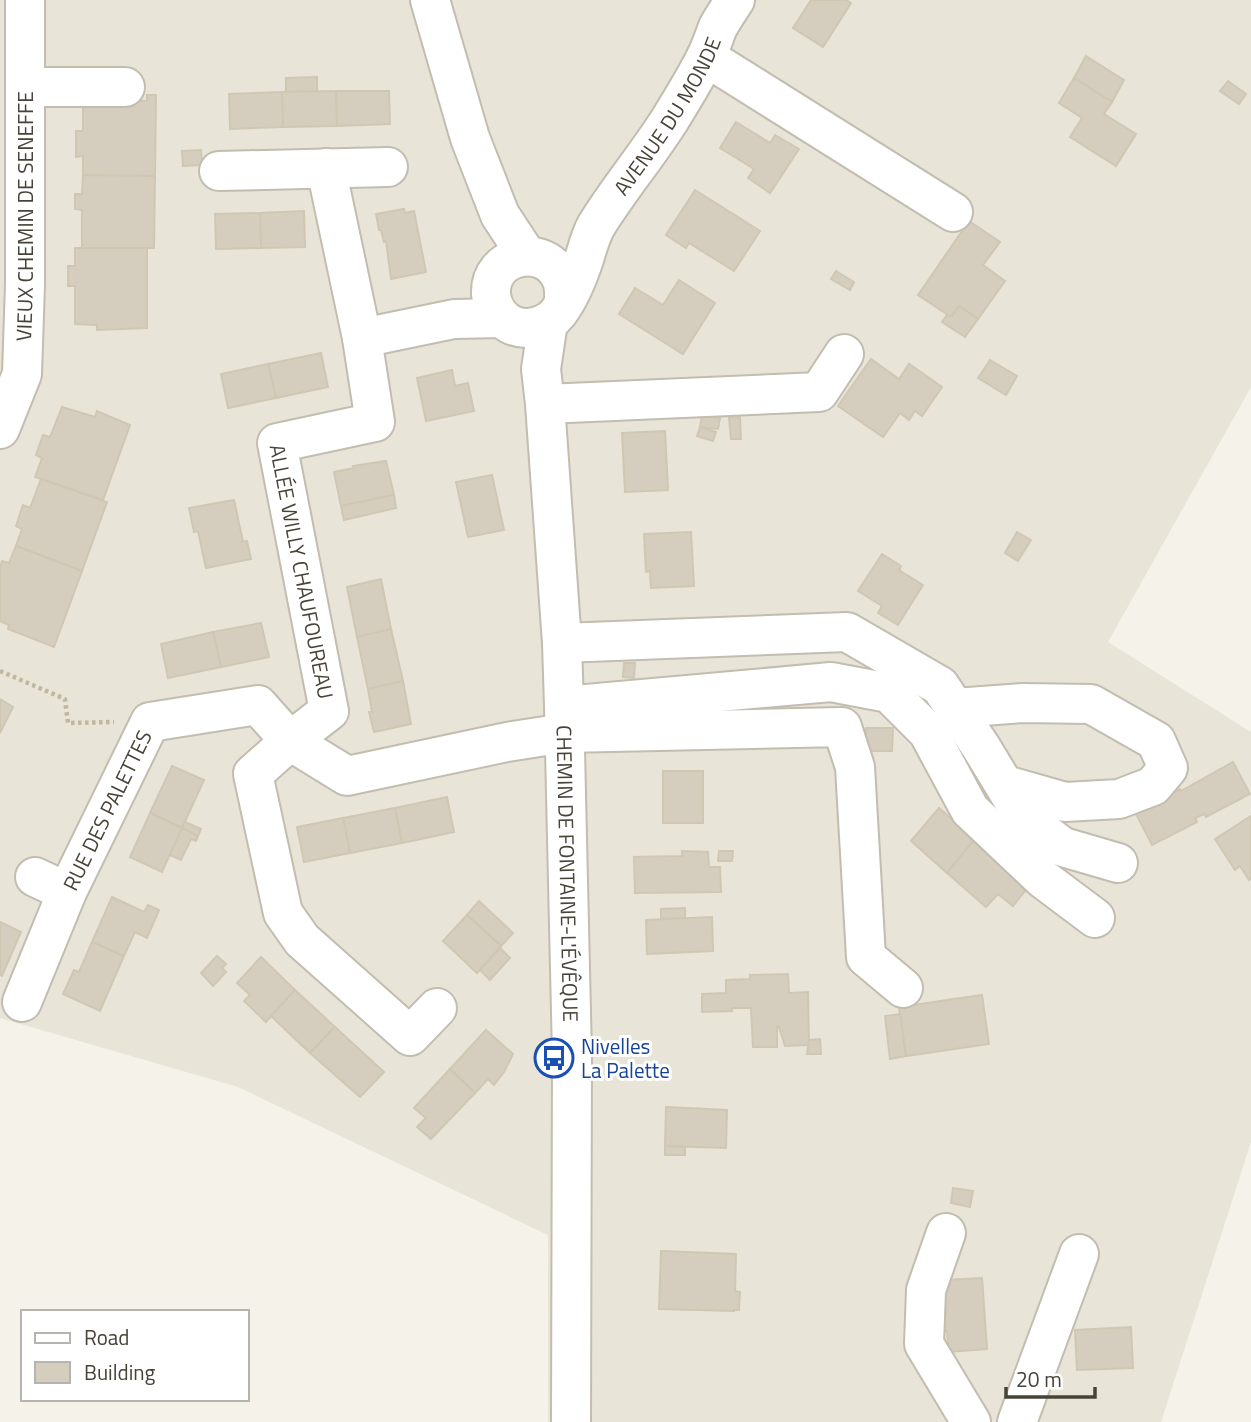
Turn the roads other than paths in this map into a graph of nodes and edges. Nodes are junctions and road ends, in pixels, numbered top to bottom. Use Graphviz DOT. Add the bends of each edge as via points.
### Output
graph roads {
  1 [pos="26,0"];
  2 [pos="430,0"];
  3 [pos="735,0"];
  4 [pos="706,57"];
  5 [pos="25,87"];
  6 [pos="125,87"];
  7 [pos="388,167"];
  8 [pos="326,168"];
  9 [pos="219,171"];
  10 [pos="953,212"];
  11 [pos="594,229"];
  12 [pos="523,293"];
  13 [pos="362,338"];
  14 [pos="844,354"];
  15 [pos="543,387"];
  16 [pos="0,429"];
  17 [pos="562,643"];
  18 [pos="955,708"];
  19 [pos="564,720"];
  20 [pos="290,741"];
  21 [pos="1004,785"];
  22 [pos="1118,863"];
  23 [pos="1095,918"];
  24 [pos="903,988"];
  25 [pos="22,1002"];
  26 [pos="437,1008"];
  27 [pos="946,1234"];
  28 [pos="1079,1254"];
  29 [pos="571,1422"];
  30 [pos="971,1422"];
  31 [pos="1017,1422"];
  1 -- 5 [label="street, VIEUX CHEMIN DE SENEFFE"];
  2 -- 12 [label="street" via="470,138"];
  3 -- 4 [label="street, AVENUE DU MONDE"];
  4 -- 10 [label="street"];
  4 -- 11 [label="street, AVENUE DU MONDE" via="668,122"];
  5 -- 6 [label="street"];
  5 -- 16 [label="street, VIEUX CHEMIN DE SENEFFE" via="22,374"];
  7 -- 8 [label="street"];
  8 -- 9 [label="street"];
  8 -- 13 [label="street, ALLÉE WILLY CHAUFOUREAU"];
  11 -- 12 [label="street, AVENUE DU MONDE"];
  11 -- 12 [label="street, AVENUE DU MONDE" via="579,273"];
  12 -- 13 [label="street" via="454,319"];
  12 -- 15 [label="street"];
  13 -- 20 [label="street, ALLÉE WILLY CHAUFOUREAU" via="375,422 278,443 329,710"];
  14 -- 15 [label="street" via="819,392"];
  15 -- 17 [label="street, CHEMIN DE FONTAINE-L'ÉVÊQUE"];
  17 -- 18 [label="street" via="847,632 940,686"];
  17 -- 19 [label="street, CHEMIN DE FONTAINE-L'ÉVÊQUE"];
  18 -- 21 [label="street"];
  18 -- 21 [label="street" via="1091,704 1156,741 1168,768 1153,786 1119,799 1065,802"];
  19 -- 20 [label="street, RUE DES PALETTES" via="507,742 347,776"];
  19 -- 23 [label="street" via="831,682 889,693 928,732 970,810 1043,879"];
  19 -- 24 [label="street" via="842,727 855,767 866,957"];
  19 -- 29 [label="street, CHEMIN DE FONTAINE-L'ÉVÊQUE" via="572,1056"];
  20 -- 25 [label="street, RUE DES PALETTES" via="258,705 150,722 51,885"];
  20 -- 26 [label="street" via="253,774 283,913 302,940 410,1036"];
  21 -- 22 [label="street" via="1024,818 1063,847"];
  27 -- 30 [label="street" via="926,1290 924,1344"];
  28 -- 31 [label="street"];
}
